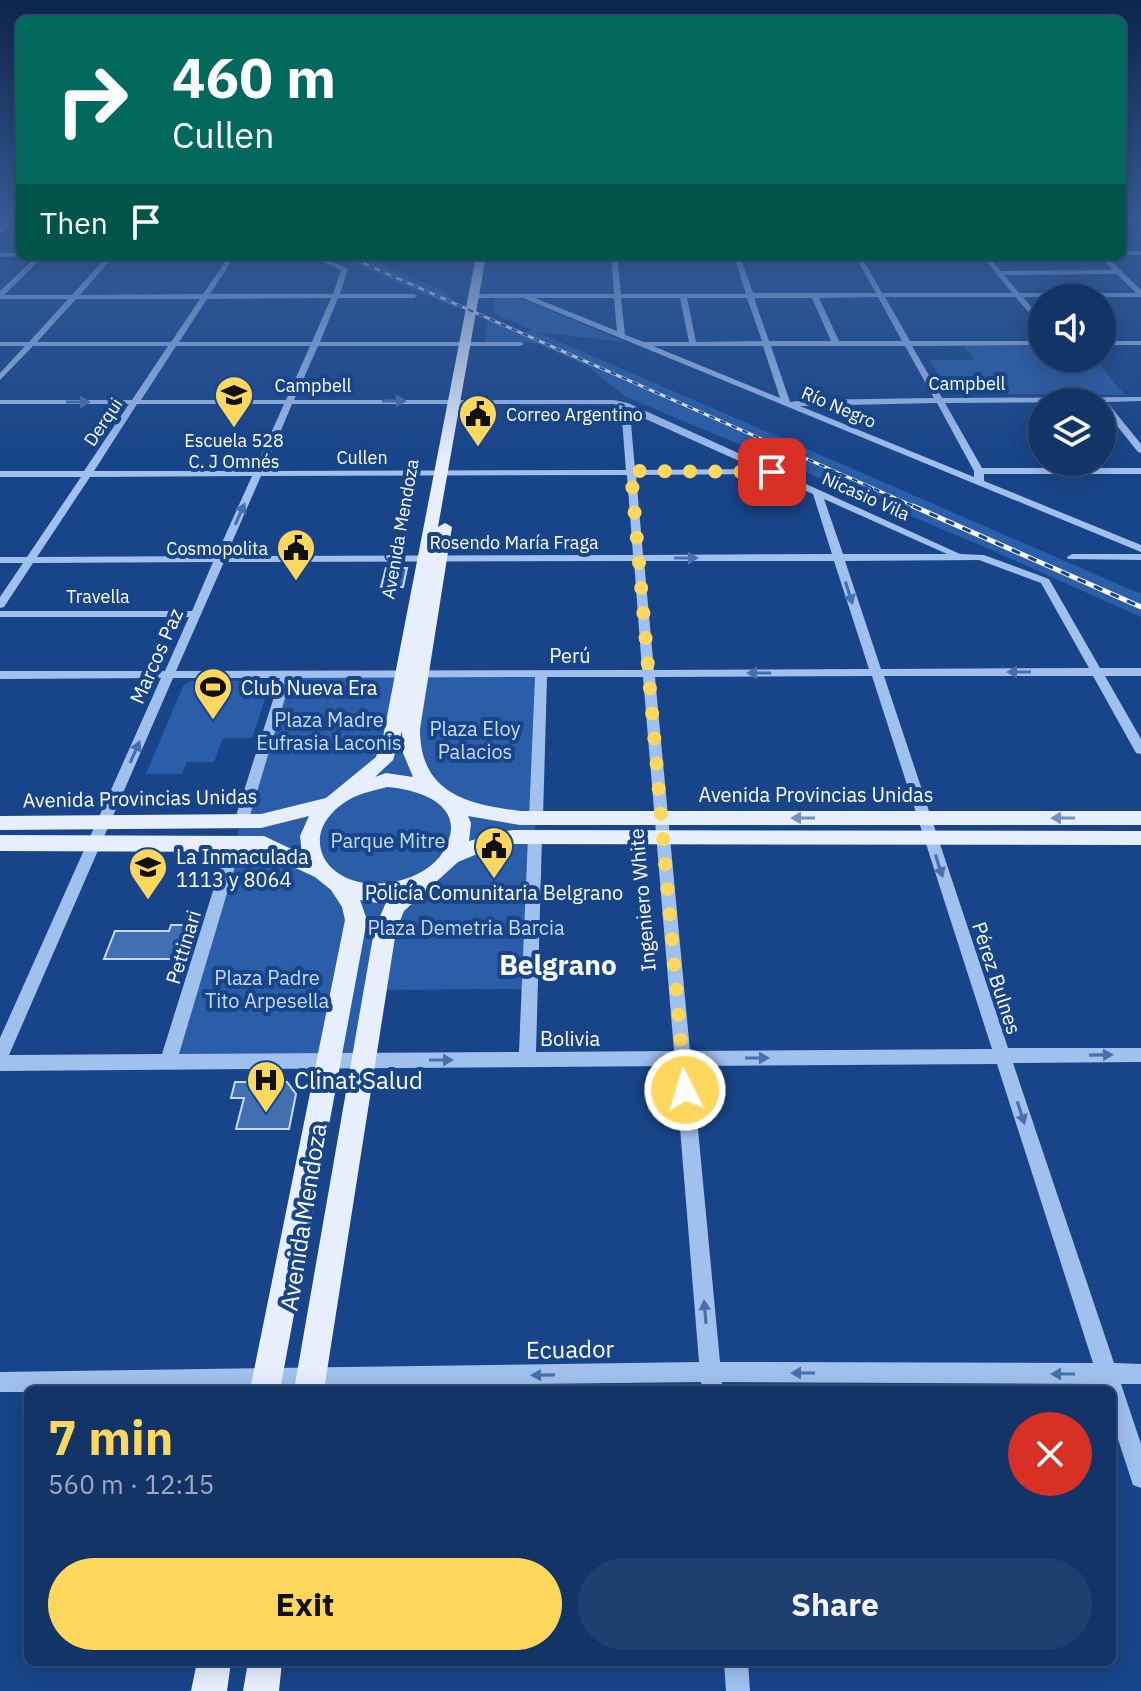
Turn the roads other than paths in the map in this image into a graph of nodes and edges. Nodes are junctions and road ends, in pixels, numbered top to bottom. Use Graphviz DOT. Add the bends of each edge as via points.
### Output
graph roads {
  1 [pos="70,302"];
  2 [pos="201,302"];
  3 [pos="333,302"];
  4 [pos="478,302"];
  5 [pos="538,302"];
  6 [pos="618,302"];
  7 [pos="684,302"];
  8 [pos="752,302"];
  9 [pos="818,302"];
  10 [pos="885,302"];
  11 [pos="621,336"];
  12 [pos="693,343"];
  13 [pos="836,343"];
  14 [pos="907,343"];
  15 [pos="1028,343"];
  16 [pos="0,344"];
  17 [pos="31,344"];
  18 [pos="173,344"];
  19 [pos="315,344"];
  20 [pos="470,344"];
  21 [pos="520,344"];
  22 [pos="640,344"];
  23 [pos="766,344"];
  24 [pos="0,378"];
  25 [pos="939,399"];
  26 [pos="1028,399"];
  27 [pos="1116,399"];
  28 [pos="1141,399"];
  29 [pos="289,401"];
  30 [pos="460,401"];
  31 [pos="0,402"];
  32 [pos="135,402"];
  33 [pos="790,404"];
  34 [pos="625,405"];
  35 [pos="1116,419"];
  36 [pos="1141,450"];
  37 [pos="631,471"];
  38 [pos="979,471"];
  39 [pos="1141,471"];
  40 [pos="772,472"];
  41 [pos="258,473"];
  42 [pos="448,473"];
  43 [pos="0,474"];
  44 [pos="87,474"];
  45 [pos="979,483"];
  46 [pos="817,492"];
  47 [pos="1141,549"];
  48 [pos="962,557"];
  49 [pos="1072,557"];
  50 [pos="1141,557"];
  51 [pos="433,558"];
  52 [pos="638,558"];
  53 [pos="837,558"];
  54 [pos="220,559"];
  55 [pos="0,560"];
  56 [pos="30,560"];
  57 [pos="0,605"];
  58 [pos="0,614"];
  59 [pos="196,614"];
  60 [pos="1097,672"];
  61 [pos="1141,672"];
  62 [pos="287,673"];
  63 [pos="412,673"];
  64 [pos="541,673"];
  65 [pos="648,673"];
  66 [pos="875,673"];
  67 [pos="170,674"];
  68 [pos="0,675"];
  69 [pos="1141,750"];
  70 [pos="429,787"];
  71 [pos="447,798"];
  72 [pos="335,799"];
  73 [pos="1141,818"];
  74 [pos="241,822"];
  75 [pos="0,823"];
  76 [pos="103,823"];
  77 [pos="536,827"];
  78 [pos="662,828"];
  79 [pos="926,828"];
  80 [pos="1141,838"];
  81 [pos="0,843"];
  82 [pos="94,843"];
  83 [pos="235,843"];
  84 [pos="451,857"];
  85 [pos="317,870"];
  86 [pos="425,880"];
  87 [pos="339,886"];
  88 [pos="1141,1055"];
  89 [pos="1002,1057"];
  90 [pos="683,1059"];
  91 [pos="0,1060"];
  92 [pos="527,1060"];
  93 [pos="328,1061"];
  94 [pos="363,1061"];
  95 [pos="168,1062"];
  96 [pos="1107,1374"];
  97 [pos="1141,1374"];
  98 [pos="711,1381"];
  99 [pos="0,1382"];
  100 [pos="266,1385"];
  101 [pos="310,1385"];
  102 [pos="1111,1386"];
  103 [pos="1116,1401"];
  104 [pos="1141,1477"];
  105 [pos="213,1666"];
  106 [pos="264,1666"];
  107 [pos="736,1666"];
  108 [pos="209,1691"];
  109 [pos="261,1691"];
  110 [pos="738,1691"];
  1 -- 17 [label="street"];
  2 -- 18 [label="street, Derqui"];
  3 -- 19 [label="street, Marcos Paz"];
  4 -- 20 [label="main road, Avenida Mendoza"];
  5 -- 11 [label="street, Río Negro"];
  6 -- 11 [label="street"];
  7 -- 12 [label="street"];
  8 -- 23 [label="street"];
  9 -- 13 [label="street"];
  10 -- 14 [label="street"];
  11 -- 22 [label="street, Río Negro"];
  12 -- 22 [label="street"];
  12 -- 23 [label="street"];
  13 -- 14 [label="street"];
  13 -- 23 [label="street"];
  14 -- 15 [label="street"];
  14 -- 25 [label="street"];
  16 -- 17 [label="street"];
  17 -- 18 [label="street"];
  17 -- 24 [label="street"];
  18 -- 19 [label="street"];
  18 -- 32 [label="street, Derqui"];
  19 -- 20 [label="street"];
  19 -- 29 [label="street, Marcos Paz"];
  20 -- 21 [label="street"];
  20 -- 30 [label="main road, Avenida Mendoza"];
  22 -- 33 [label="street, Río Negro"];
  23 -- 33 [label="street"];
  25 -- 26 [label="street, Campbell"];
  25 -- 33 [label="street, Campbell"];
  25 -- 38 [label="street"];
  27 -- 28 [label="street, Campbell"];
  29 -- 30 [label="street, Campbell, one-way"];
  29 -- 32 [label="street, Campbell"];
  29 -- 41 [label="street, Marcos Paz"];
  30 -- 34 [label="street, Campbell"];
  30 -- 42 [label="main road, Avenida Mendoza"];
  31 -- 32 [label="street, Campbell, one-way"];
  32 -- 44 [label="street, Derqui"];
  33 -- 45 [label="street, Río Negro"];
  34 -- 37 [label="street, Ingeniero White"];
  34 -- 40 [label="street, Nicasio Vila"];
  35 -- 36 [label="street"];
  37 -- 40 [label="street, Cullen"];
  37 -- 42 [label="street, Cullen"];
  37 -- 52 [label="street, Ingeniero White"];
  38 -- 39 [label="street"];
  38 -- 45 [label="street"];
  40 -- 46 [label="street, Nicasio Vila"];
  41 -- 42 [label="street, Cullen"];
  41 -- 44 [label="street, Cullen"];
  54 -- 41 [label="street, Marcos Paz, one-way"];
  42 -- 51 [label="main road, Avenida Mendoza"];
  43 -- 44 [label="street, Cullen"];
  44 -- 56 [label="street, Derqui"];
  45 -- 47 [label="street, Río Negro"];
  46 -- 48 [label="street, Nicasio Vila"];
  46 -- 53 [label="street, Pérez Bulnes"];
  48 -- 53 [label="street, Rosendo María Fraga"];
  48 -- 60 [label="street, Rosendo María Fraga" via="980,557 1045,581"];
  49 -- 50 [label="street"];
  51 -- 52 [label="street, Rosendo María Fraga"];
  51 -- 54 [label="street, Rosendo María Fraga"];
  51 -- 63 [label="main road, Avenida Mendoza"];
  52 -- 53 [label="street, Rosendo María Fraga, one-way"];
  52 -- 65 [label="street, Ingeniero White"];
  53 -- 66 [label="street, Pérez Bulnes, one-way"];
  54 -- 56 [label="street, Rosendo María Fraga"];
  54 -- 59 [label="street, Marcos Paz"];
  55 -- 56 [label="street, Rosendo María Fraga"];
  56 -- 57 [label="street, Derqui"];
  58 -- 59 [label="street, Travella"];
  59 -- 67 [label="street, Marcos Paz"];
  60 -- 61 [label="street, Perú"];
  60 -- 66 [label="street, Perú, one-way"];
  60 -- 69 [label="street"];
  62 -- 63 [label="street, Perú"];
  62 -- 67 [label="street, Perú"];
  62 -- 74 [label="street"];
  63 -- 64 [label="street, Perú"];
  63 -- 70 [label="main road, Avenida Mendoza" via="410,749"];
  63 -- 72 [label="main road, Avenida Mendoza" via="384,760"];
  64 -- 65 [label="street, Perú"];
  64 -- 77 [label="street"];
  66 -- 65 [label="street, Perú, one-way"];
  65 -- 78 [label="street, Ingeniero White"];
  66 -- 79 [label="street, Pérez Bulnes"];
  67 -- 68 [label="street, Perú"];
  76 -- 67 [label="street, Marcos Paz, one-way"];
  70 -- 71 [label="main road"];
  70 -- 72 [label="main road" via="386,780 363,784"];
  71 -- 77 [label="main road, Avenida Provincias Unidas" via="480,813"];
  71 -- 84 [label="main road" via="460,826"];
  72 -- 74 [label="main road, Avenida Provincias Unidas" via="301,813"];
  72 -- 85 [label="main road" via="315,820 308,837"];
  73 -- 79 [label="main road, Avenida Provincias Unidas, one-way"];
  74 -- 76 [label="main road, Avenida Provincias Unidas"];
  75 -- 76 [label="main road, Avenida Provincias Unidas"];
  76 -- 82 [label="street, Marcos Paz"];
  77 -- 78 [label="main road, Avenida Provincias Unidas"];
  77 -- 84 [label="main road, Avenida Provincias Unidas"];
  77 -- 92 [label="street"];
  78 -- 79 [label="main road, Avenida Provincias Unidas"];
  78 -- 90 [label="street, Ingeniero White"];
  79 -- 80 [label="main road, Avenida Provincias Unidas"];
  79 -- 89 [label="street, Pérez Bulnes, one-way"];
  81 -- 82 [label="main road"];
  82 -- 83 [label="main road"];
  82 -- 91 [label="street, Marcos Paz"];
  83 -- 85 [label="main road" via="264,844"];
  83 -- 95 [label="street, Pettinari"];
  84 -- 86 [label="main road"];
  85 -- 87 [label="main road"];
  86 -- 87 [label="main road" via="382,893"];
  86 -- 94 [label="main road, Avenida Mendoza" via="395,906 385,931"];
  87 -- 93 [label="main road, Avenida Mendoza" via="356,920"];
  89 -- 88 [label="street, Bolivia, one-way"];
  90 -- 89 [label="street, Bolivia, one-way"];
  89 -- 96 [label="street, Pérez Bulnes, one-way"];
  90 -- 92 [label="street, Bolivia"];
  98 -- 90 [label="street, Ingeniero White, one-way"];
  91 -- 95 [label="street, Bolivia"];
  94 -- 92 [label="street, Bolivia, one-way"];
  93 -- 94 [label="street, Bolivia"];
  93 -- 95 [label="street, Bolivia"];
  93 -- 100 [label="main road, Avenida Mendoza"];
  94 -- 101 [label="main road, Avenida Mendoza"];
  96 -- 97 [label="street, Ecuador"];
  96 -- 98 [label="street, Ecuador, one-way"];
  96 -- 102 [label="street, Pérez Bulnes"];
  98 -- 101 [label="street, Ecuador, one-way"];
  99 -- 100 [label="street, Ecuador"];
  100 -- 101 [label="street, Ecuador"];
  103 -- 104 [label="street, Pérez Bulnes"];
  105 -- 108 [label="main road"];
  106 -- 109 [label="main road"];
  107 -- 110 [label="street"];
}
